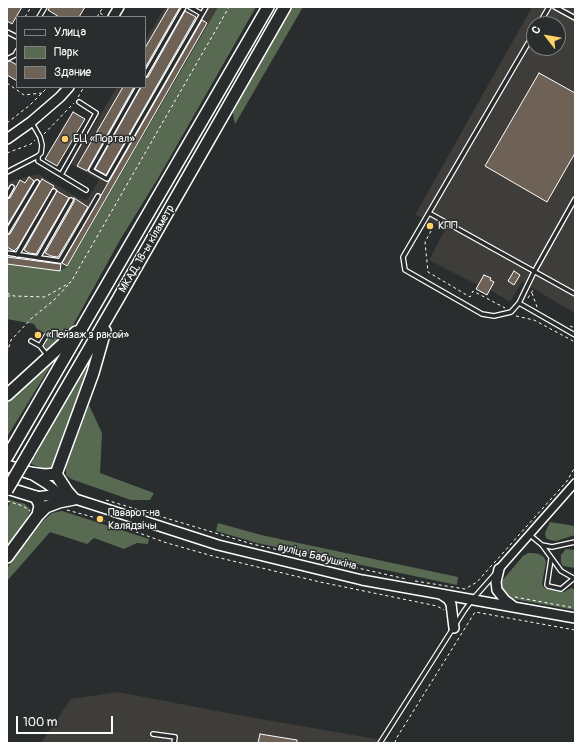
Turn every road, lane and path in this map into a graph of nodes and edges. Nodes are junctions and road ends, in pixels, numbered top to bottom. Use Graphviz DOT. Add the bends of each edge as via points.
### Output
graph roads {
  1 [pos="31,7"];
  2 [pos="45,7"];
  3 [pos="103,7"];
  4 [pos="119,7"];
  5 [pos="184,7"];
  6 [pos="190,7"];
  7 [pos="206,7"];
  8 [pos="229,7"];
  9 [pos="268,7"];
  10 [pos="285,7"];
  11 [pos="549,7"];
  12 [pos="555,7"];
  13 [pos="99,13"];
  14 [pos="202,14"];
  15 [pos="26,16"];
  16 [pos="40,16"];
  17 [pos="98,16"];
  18 [pos="104,16"];
  19 [pos="114,16"];
  20 [pos="544,16"];
  21 [pos="575,18"];
  22 [pos="7,32"];
  23 [pos="16,37"];
  24 [pos="526,47"];
  25 [pos="16,53"];
  26 [pos="7,59"];
  27 [pos="146,73"];
  28 [pos="7,83"];
  29 [pos="47,88"];
  30 [pos="68,88"];
  31 [pos="83,88"];
  32 [pos="137,88"];
  33 [pos="42,93"];
  34 [pos="79,102"];
  35 [pos="7,122"];
  36 [pos="31,122"];
  37 [pos="40,137"];
  38 [pos="7,139"];
  39 [pos="7,153"];
  40 [pos="38,156"];
  41 [pos="7,172"];
  42 [pos="61,175"];
  43 [pos="37,182"];
  44 [pos="12,188"];
  45 [pos="86,190"];
  46 [pos="54,191"];
  47 [pos="7,196"];
  48 [pos="98,196"];
  49 [pos="575,199"];
  50 [pos="70,200"];
  51 [pos="429,213"];
  52 [pos="431,231"];
  53 [pos="7,232"];
  54 [pos="7,253"];
  55 [pos="17,255"];
  56 [pos="38,258"];
  57 [pos="534,272"];
  58 [pos="71,282"];
  59 [pos="533,290"];
  60 [pos="7,293"];
  61 [pos="532,293"];
  62 [pos="575,294"];
  63 [pos="7,296"];
  64 [pos="14,296"];
  65 [pos="118,299"];
  66 [pos="521,304"];
  67 [pos="508,310"];
  68 [pos="538,311"];
  69 [pos="515,315"];
  70 [pos="85,324"];
  71 [pos="569,325"];
  72 [pos="575,328"];
  73 [pos="46,336"];
  74 [pos="575,336"];
  75 [pos="31,341"];
  76 [pos="575,342"];
  77 [pos="40,346"];
  78 [pos="7,353"];
  79 [pos="49,358"];
  80 [pos="7,395"];
  81 [pos="9,454"];
  82 [pos="7,466"];
  83 [pos="575,467"];
  84 [pos="30,473"];
  85 [pos="56,474"];
  86 [pos="575,483"];
  87 [pos="7,489"];
  88 [pos="60,494"];
  89 [pos="36,497"];
  90 [pos="74,499"];
  91 [pos="103,499"];
  92 [pos="7,501"];
  93 [pos="66,510"];
  94 [pos="34,513"];
  95 [pos="530,535"];
  96 [pos="575,542"];
  97 [pos="542,545"];
  98 [pos="7,557"];
  99 [pos="551,559"];
  100 [pos="499,569"];
  101 [pos="574,579"];
  102 [pos="440,594"];
  103 [pos="513,596"];
  104 [pos="472,600"];
  105 [pos="514,607"];
  106 [pos="575,608"];
  107 [pos="446,612"];
  108 [pos="575,618"];
  109 [pos="454,628"];
  110 [pos="575,630"];
  111 [pos="153,734"];
  112 [pos="174,742"];
  113 [pos="180,743"];
  114 [pos="380,743"];
  115 [pos="395,743"];
  1 -- 15 [label="path"];
  2 -- 16 [label="lane"];
  3 -- 13 [label="path"];
  4 -- 19 [label="street"];
  5 -- 27 [label="lane"];
  6 -- 14 [label="lane"];
  7 -- 14 [label="lane"];
  8 -- 58 [label="path"];
  9 -- 70 [label="main road, МКАД, 18-ы кіламетр"];
  10 -- 65 [label="main road, МКАД, 18-ы кіламетр"];
  11 -- 20 [label="lane"];
  12 -- 21 [label="lane"];
  13 -- 17 [label="path"];
  13 -- 18 [label="path"];
  14 -- 32 [label="lane" via="107,179 91,170"];
  22 -- 23 [label="lane"];
  24 -- 51 [label="lane"];
  25 -- 26 [label="lane"];
  28 -- 33 [label="path" via="24,96"];
  29 -- 33 [label="path"];
  30 -- 36 [label="street"];
  31 -- 37 [label="path" via="72,107"];
  33 -- 35 [label="path"];
  34 -- 42 [label="lane" via="96,113"];
  36 -- 37 [label="lane"];
  36 -- 38 [label="street"];
  37 -- 39 [label="path" via="32,144"];
  37 -- 40 [label="lane" via="42,145"];
  40 -- 41 [label="lane"];
  40 -- 42 [label="lane" via="38,161"];
  42 -- 45 [label="lane"];
  43 -- 53 [label="lane"];
  44 -- 47 [label="lane"];
  46 -- 55 [label="lane"];
  48 -- 56 [label="lane" via="60,261"];
  49 -- 57 [label="lane"];
  50 -- 56 [label="lane"];
  51 -- 57 [label="lane"];
  51 -- 66 [label="lane" via="404,257 405,270 487,316 511,312"];
  52 -- 67 [label="path" via="425,242 428,272 470,297 473,291"];
  54 -- 55 [label="lane"];
  55 -- 56 [label="lane"];
  57 -- 62 [label="lane"];
  57 -- 66 [label="lane"];
  58 -- 64 [label="path" via="45,297"];
  58 -- 78 [label="path" via="11,340"];
  59 -- 61 [label="path"];
  60 -- 64 [label="path"];
  61 -- 66 [label="path"];
  61 -- 68 [label="path"];
  63 -- 64 [label="path"];
  65 -- 85 [label="main road"];
  65 -- 87 [label="main road, МКАД, 18-ы кіламетр, bridge"];
  66 -- 74 [label="lane"];
  69 -- 76 [label="path" via="534,320"];
  70 -- 79 [label="main road"];
  70 -- 81 [label="main road, МКАД, 18-ы кіламетр"];
  71 -- 72 [label="path"];
  73 -- 77 [label="lane"];
  75 -- 77 [label="lane"];
  77 -- 79 [label="lane"];
  79 -- 80 [label="main road"];
  82 -- 84 [label="main road"];
  83 -- 91 [label="path" via="567,480 477,582 465,589 409,580 252,544"];
  84 -- 85 [label="main road"];
  84 -- 88 [label="street, вуліца Бабушкіна"];
  85 -- 90 [label="main road"];
  86 -- 95 [label="street"];
  87 -- 89 [label="main road"];
  88 -- 89 [label="street, вуліца Бабушкіна"];
  88 -- 90 [label="street, вуліца Бабушкіна"];
  89 -- 94 [label="main road" via="40,505"];
  90 -- 94 [label="main road" via="59,502"];
  90 -- 102 [label="street, вуліца Бабушкіна" via="218,545 362,580"];
  92 -- 94 [label="path"];
  93 -- 107 [label="path" via="216,557 437,606"];
  94 -- 98 [label="main road"];
  95 -- 97 [label="lane"];
  95 -- 100 [label="street"];
  96 -- 97 [label="lane" via="552,547"];
  97 -- 99 [label="lane"];
  99 -- 101 [label="lane" via="561,571"];
  99 -- 101 [label="lane" via="548,586 561,589"];
  100 -- 104 [label="lane"];
  100 -- 105 [label="street" via="497,590"];
  102 -- 104 [label="street, вуліца Бабушкіна"];
  102 -- 109 [label="street" via="451,604"];
  103 -- 106 [label="path"];
  104 -- 105 [label="street, вуліца Бабушкіна"];
  104 -- 109 [label="lane"];
  105 -- 108 [label="street, вуліца Бабушкіна"];
  109 -- 114 [label="lane"];
  110 -- 115 [label="path" via="475,612"];
  111 -- 112 [label="lane" via="175,738"];
  112 -- 113 [label="lane"];
}
